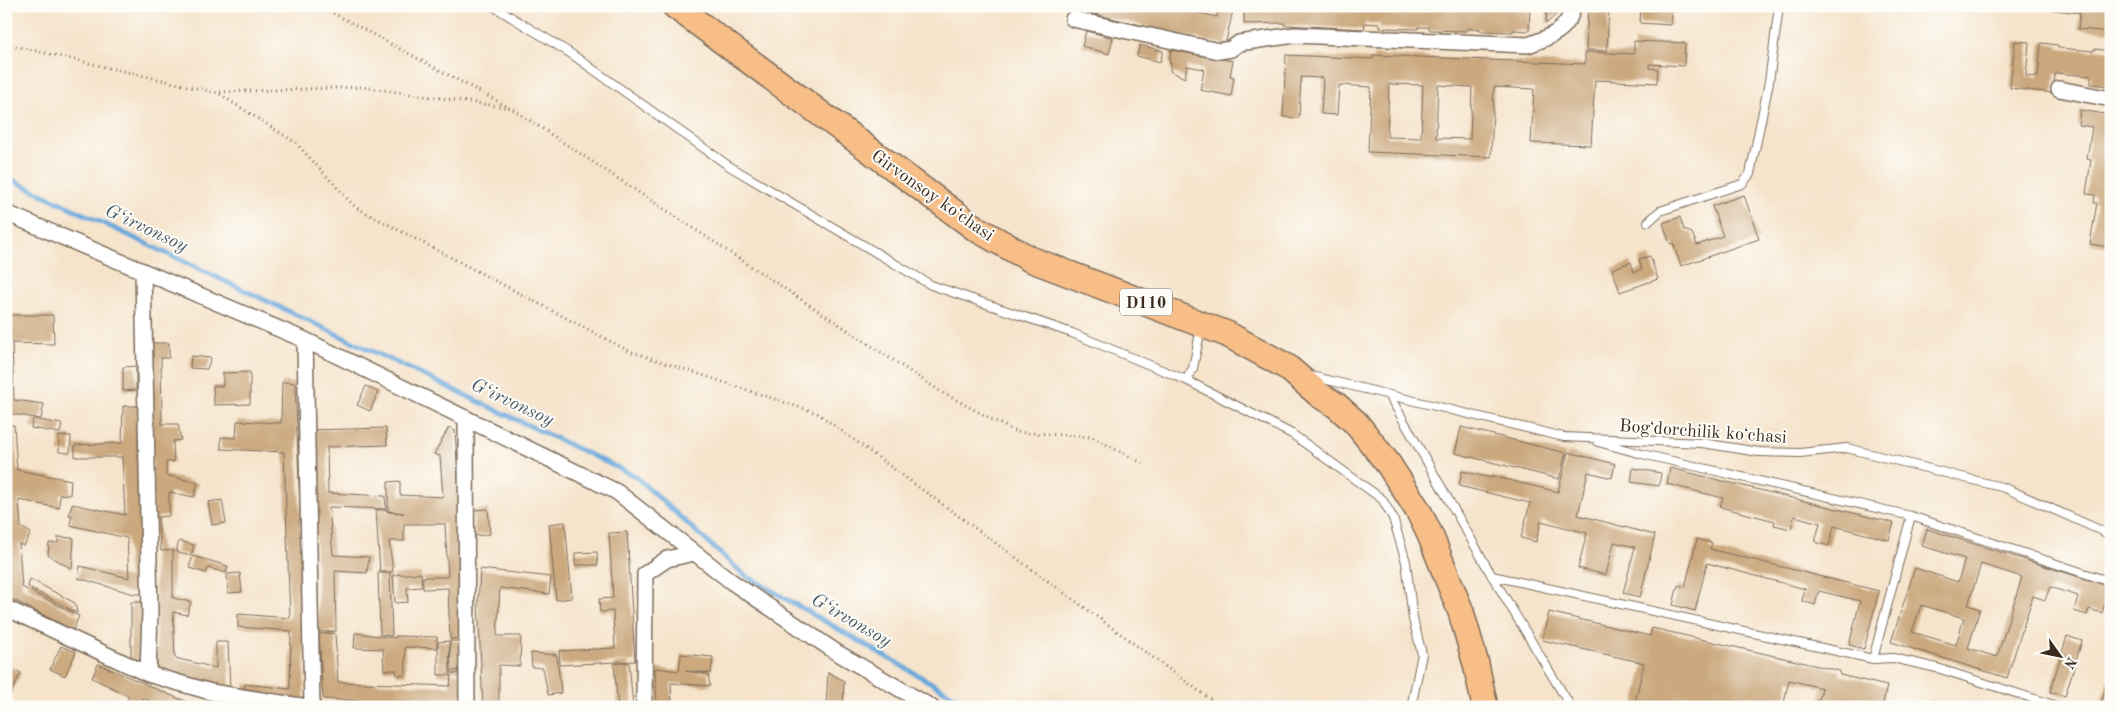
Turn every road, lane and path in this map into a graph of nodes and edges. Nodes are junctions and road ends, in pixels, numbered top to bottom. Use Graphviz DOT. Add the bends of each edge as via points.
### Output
graph roads {
  1 [pos="320,6"];
  2 [pos="492,6"];
  3 [pos="675,6"];
  4 [pos="1573,6"];
  5 [pos="1779,6"];
  6 [pos="1073,19"];
  7 [pos="6,44"];
  8 [pos="2059,89"];
  9 [pos="218,92"];
  10 [pos="2111,98"];
  11 [pos="510,108"];
  12 [pos="6,213"];
  13 [pos="1648,222"];
  14 [pos="143,272"];
  15 [pos="1202,324"];
  16 [pos="306,340"];
  17 [pos="1287,367"];
  18 [pos="1186,380"];
  19 [pos="1389,394"];
  20 [pos="466,418"];
  21 [pos="1587,438"];
  22 [pos="1146,465"];
  23 [pos="1911,516"];
  24 [pos="2111,535"];
  25 [pos="694,553"];
  26 [pos="1492,576"];
  27 [pos="2111,582"];
  28 [pos="6,608"];
  29 [pos="1873,659"];
  30 [pos="148,674"];
  31 [pos="307,707"];
  32 [pos="312,707"];
  33 [pos="467,707"];
  34 [pos="644,707"];
  35 [pos="931,707"];
  36 [pos="1220,707"];
  37 [pos="1408,707"];
  38 [pos="1485,707"];
  39 [pos="1571,707"];
  40 [pos="2060,707"];
  1 -- 11 [label="path"];
  2 -- 18 [label="lane" via="570,53 729,166 931,285 1072,333"];
  3 -- 15 [label="main road, Girvonsoy koʻchasi / D110" via="975,228 1030,258"];
  4 -- 6 [label="street" via="1572,14 1555,36 1528,45 1295,35 1239,43 1231,49 1219,51"];
  5 -- 13 [label="lane" via="1769,82 1750,174 1742,184 1660,210"];
  7 -- 9 [label="path"];
  8 -- 10 [label="street"];
  9 -- 11 [label="path" via="362,87"];
  9 -- 36 [label="path" via="296,143 355,207 630,351 817,413"];
  11 -- 22 [label="path" via="943,393 1016,432 1092,437"];
  12 -- 14 [label="street"];
  14 -- 16 [label="street"];
  14 -- 30 [label="street" via="150,611"];
  15 -- 17 [label="main road, Girvonsoy koʻchasi / D110"];
  15 -- 18 [label="lane" via="1193,368"];
  16 -- 20 [label="street"];
  16 -- 32 [label="street"];
  17 -- 19 [label="lane, Bogʻdorchilik koʻchasi" via="1321,380"];
  17 -- 38 [label="main road, Girvonsoy koʻchasi / D110" via="1356,423 1389,465 1419,512 1461,612"];
  18 -- 37 [label="lane" via="1292,434 1382,499 1393,518 1406,562 1413,618 1422,654 1412,703"];
  19 -- 21 [label="lane, Bogʻdorchilik koʻchasi" via="1564,437"];
  19 -- 26 [label="lane"];
  20 -- 25 [label="street" via="617,492"];
  20 -- 33 [label="street"];
  21 -- 23 [label="lane" via="1642,454"];
  21 -- 24 [label="lane, Bogʻdorchilik koʻchasi" via="1702,443 1759,452 1800,453 1847,448 2005,488"];
  23 -- 27 [label="lane"];
  23 -- 29 [label="lane"];
  25 -- 34 [label="street" via="667,558 645,574"];
  25 -- 35 [label="street" via="836,652"];
  26 -- 29 [label="lane"];
  26 -- 39 [label="lane"];
  28 -- 30 [label="street"];
  29 -- 40 [label="lane" via="1893,658 1937,668"];
  30 -- 31 [label="street" via="211,692"];
}
